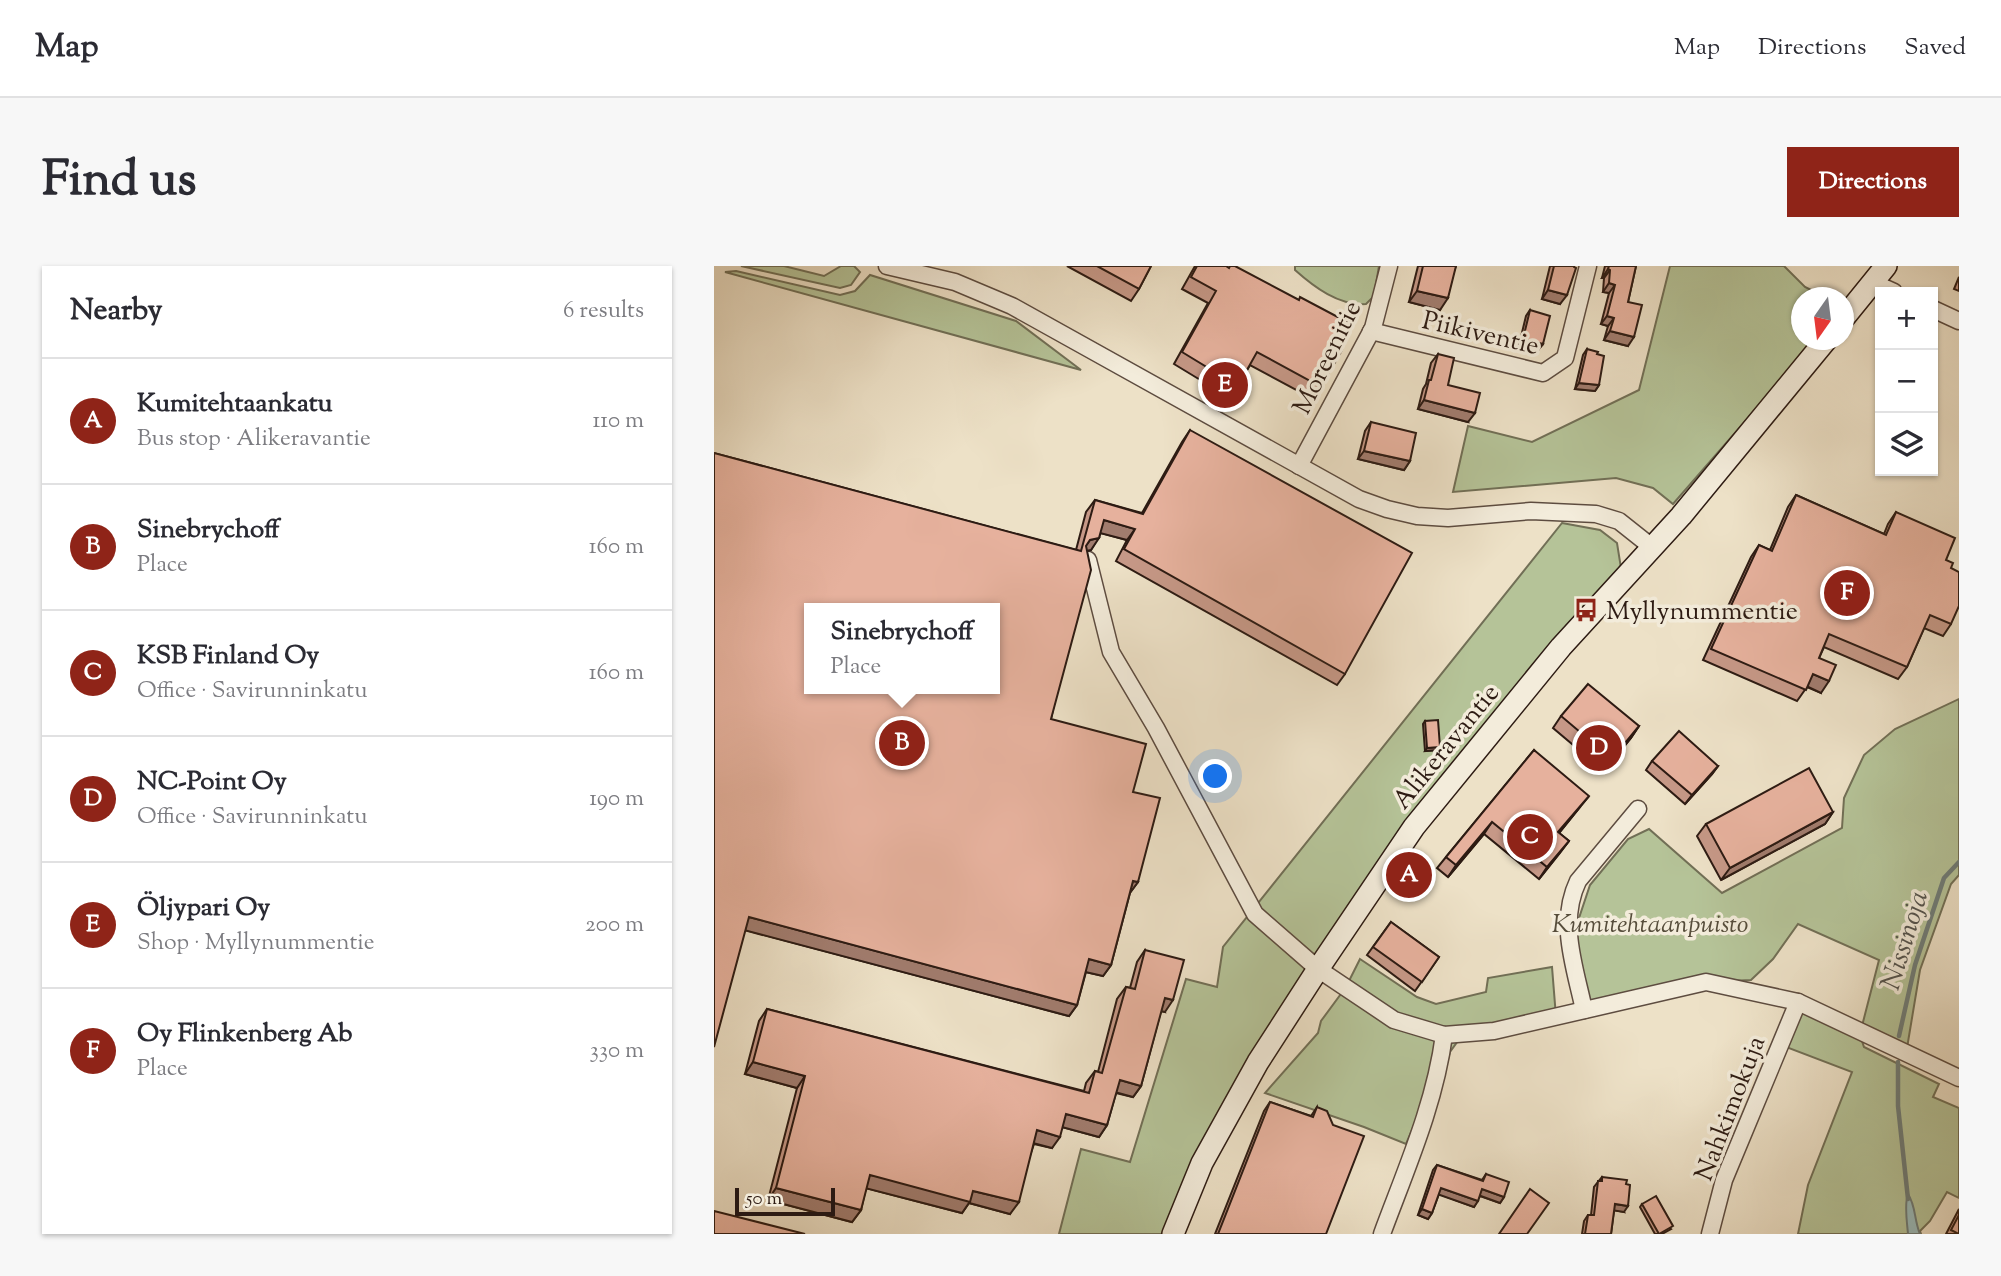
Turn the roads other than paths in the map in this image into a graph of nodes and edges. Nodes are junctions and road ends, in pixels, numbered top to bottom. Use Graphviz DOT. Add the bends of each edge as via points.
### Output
graph roads {
  1 [pos="887,266"];
  2 [pos="1389,266"];
  3 [pos="1588,266"];
  4 [pos="1880,275"];
  5 [pos="1854,306"];
  6 [pos="1938,311"];
  7 [pos="1959,320"];
  8 [pos="1371,331"];
  9 [pos="1818,350"];
  10 [pos="1299,466"];
  11 [pos="1653,548"];
  12 [pos="1088,560"];
  13 [pos="1638,809"];
  14 [pos="1318,969"];
  15 [pos="1798,1002"];
  16 [pos="1584,1010"];
  17 [pos="1444,1035"];
  18 [pos="1959,1078"];
  19 [pos="1172,1234"];
  20 [pos="1382,1234"];
  21 [pos="1710,1234"];
  1 -- 10 [label="street" via="955,282 1012,306"];
  2 -- 8 [label="street, Moreenitie"];
  3 -- 8 [label="street, Piikiventie" via="1565,358 1543,373"];
  4 -- 5 [label="street"];
  6 -- 7 [label="street"];
  8 -- 10 [label="street, Moreenitie"];
  9 -- 11 [label="street, Alikeravantie"];
  10 -- 11 [label="street" via="1359,499 1417,516 1531,511 1596,514 1619,521"];
  11 -- 14 [label="street, Alikeravantie" via="1562,647 1414,827"];
  12 -- 14 [label="street" via="1111,652 1255,914"];
  13 -- 16 [label="street" via="1572,894 1568,936"];
  14 -- 17 [label="street" via="1394,1020"];
  14 -- 19 [label="street, Alikeravantie" via="1258,1062 1202,1163"];
  15 -- 16 [label="street" via="1706,982"];
  15 -- 18 [label="street"];
  15 -- 21 [label="street, Nahkimokuja" via="1724,1180"];
  16 -- 17 [label="street" via="1494,1031"];
  17 -- 20 [label="street" via="1425,1120"];
}
